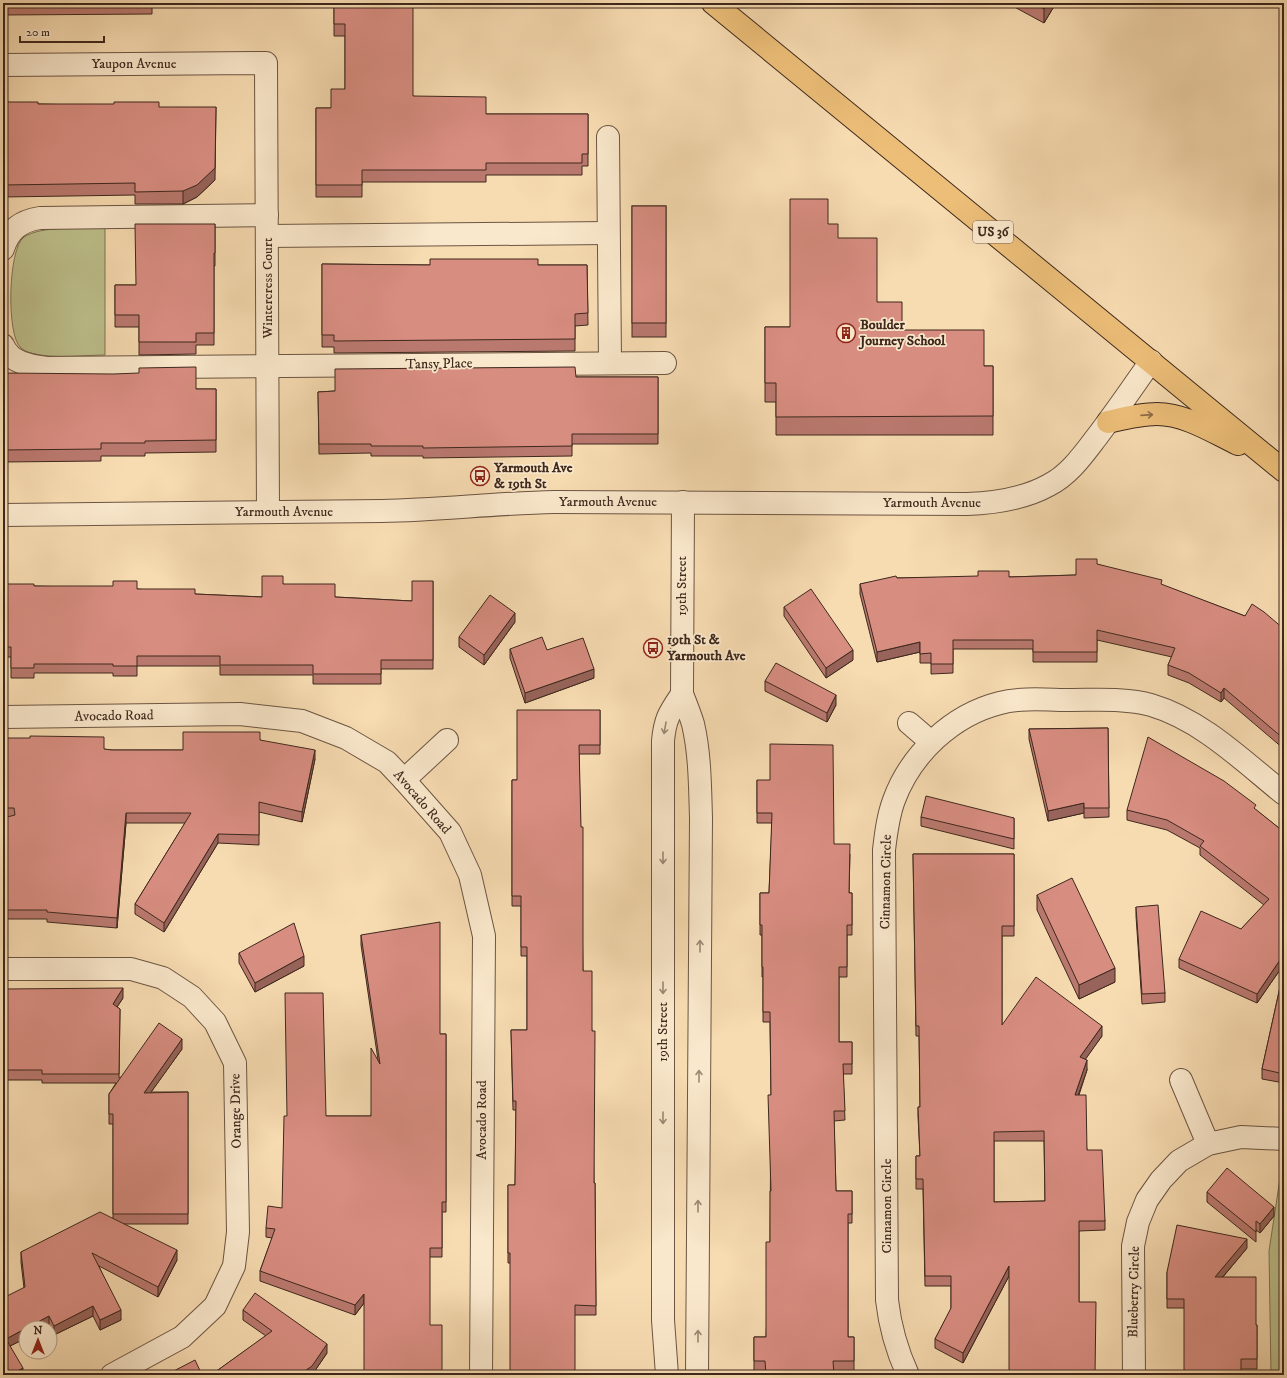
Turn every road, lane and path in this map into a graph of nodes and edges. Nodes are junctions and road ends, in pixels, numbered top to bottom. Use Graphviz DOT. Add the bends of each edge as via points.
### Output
graph roads {
  1 [pos="713,3"];
  2 [pos="266,63"];
  3 [pos="3,65"];
  4 [pos="608,137"];
  5 [pos="267,226"];
  6 [pos="608,233"];
  7 [pos="3,249"];
  8 [pos="3,345"];
  9 [pos="1151,361"];
  10 [pos="610,362"];
  11 [pos="665,363"];
  12 [pos="268,366"];
  13 [pos="1108,422"];
  14 [pos="1278,466"];
  15 [pos="683,502"];
  16 [pos="268,512"];
  17 [pos="3,515"];
  18 [pos="682,694"];
  19 [pos="3,717"];
  20 [pos="909,723"];
  21 [pos="447,740"];
  22 [pos="931,742"];
  23 [pos="404,780"];
  24 [pos="1284,794"];
  25 [pos="3,969"];
  26 [pos="1180,1080"];
  27 [pos="1284,1139"];
  28 [pos="1208,1144"];
  29 [pos="112,1375"];
  30 [pos="481,1375"];
  31 [pos="667,1375"];
  32 [pos="697,1375"];
  33 [pos="908,1375"];
  34 [pos="1134,1375"];
  1 -- 9 [label="highway, US 36"];
  2 -- 3 [label="street, Yaupon Avenue"];
  2 -- 5 [label="street, Wintercress Court"];
  4 -- 6 [label="street"];
  5 -- 6 [label="street"];
  5 -- 7 [label="street" via="40,218 24,222 14,229 8,235"];
  5 -- 12 [label="street, Wintercress Court"];
  6 -- 10 [label="street"];
  8 -- 12 [label="street, Tansy Place" via="18,361 29,366 47,368"];
  9 -- 13 [label="street, Yarmouth Avenue"];
  9 -- 14 [label="highway, US 36"];
  10 -- 11 [label="street, Tansy Place"];
  10 -- 12 [label="street, Tansy Place"];
  12 -- 16 [label="street, Wintercress Court"];
  13 -- 14 [label="highway, one-way" via="1146,414 1170,415 1201,426"];
  13 -- 15 [label="street, Yarmouth Avenue" via="1075,464 1057,481 1003,501 967,504"];
  15 -- 16 [label="street, Yarmouth Avenue" via="541,502 401,511"];
  15 -- 18 [label="street, 19th Street"];
  16 -- 17 [label="street, Yarmouth Avenue"];
  18 -- 31 [label="street, 19th Street, one-way" via="668,714 663,740 663,1320"];
  32 -- 18 [label="street, 19th Street, one-way" via="701,818 696,738"];
  19 -- 23 [label="street, Avocado Road" via="240,714 302,722 346,738 387,762"];
  20 -- 22 [label="street"];
  21 -- 23 [label="street"];
  22 -- 24 [label="street, Cinnamon Circle" via="974,712 1000,703 1031,700 1125,701 1150,705 1179,716 1222,743"];
  22 -- 33 [label="street, Cinnamon Circle" via="916,760 894,800 884,850 887,1300 898,1353"];
  23 -- 30 [label="street, Avocado Road" via="450,832 470,875 484,936"];
  25 -- 29 [label="street, Orange Drive" via="131,969 163,978 192,997 215,1022 235,1063 238,1232 234,1266 215,1306 182,1337"];
  26 -- 28 [label="street"];
  27 -- 28 [label="street, Blueberry Circle" via="1241,1137"];
  28 -- 34 [label="street, Blueberry Circle" via="1179,1161 1161,1180 1147,1200 1138,1222 1133,1246"];
}
